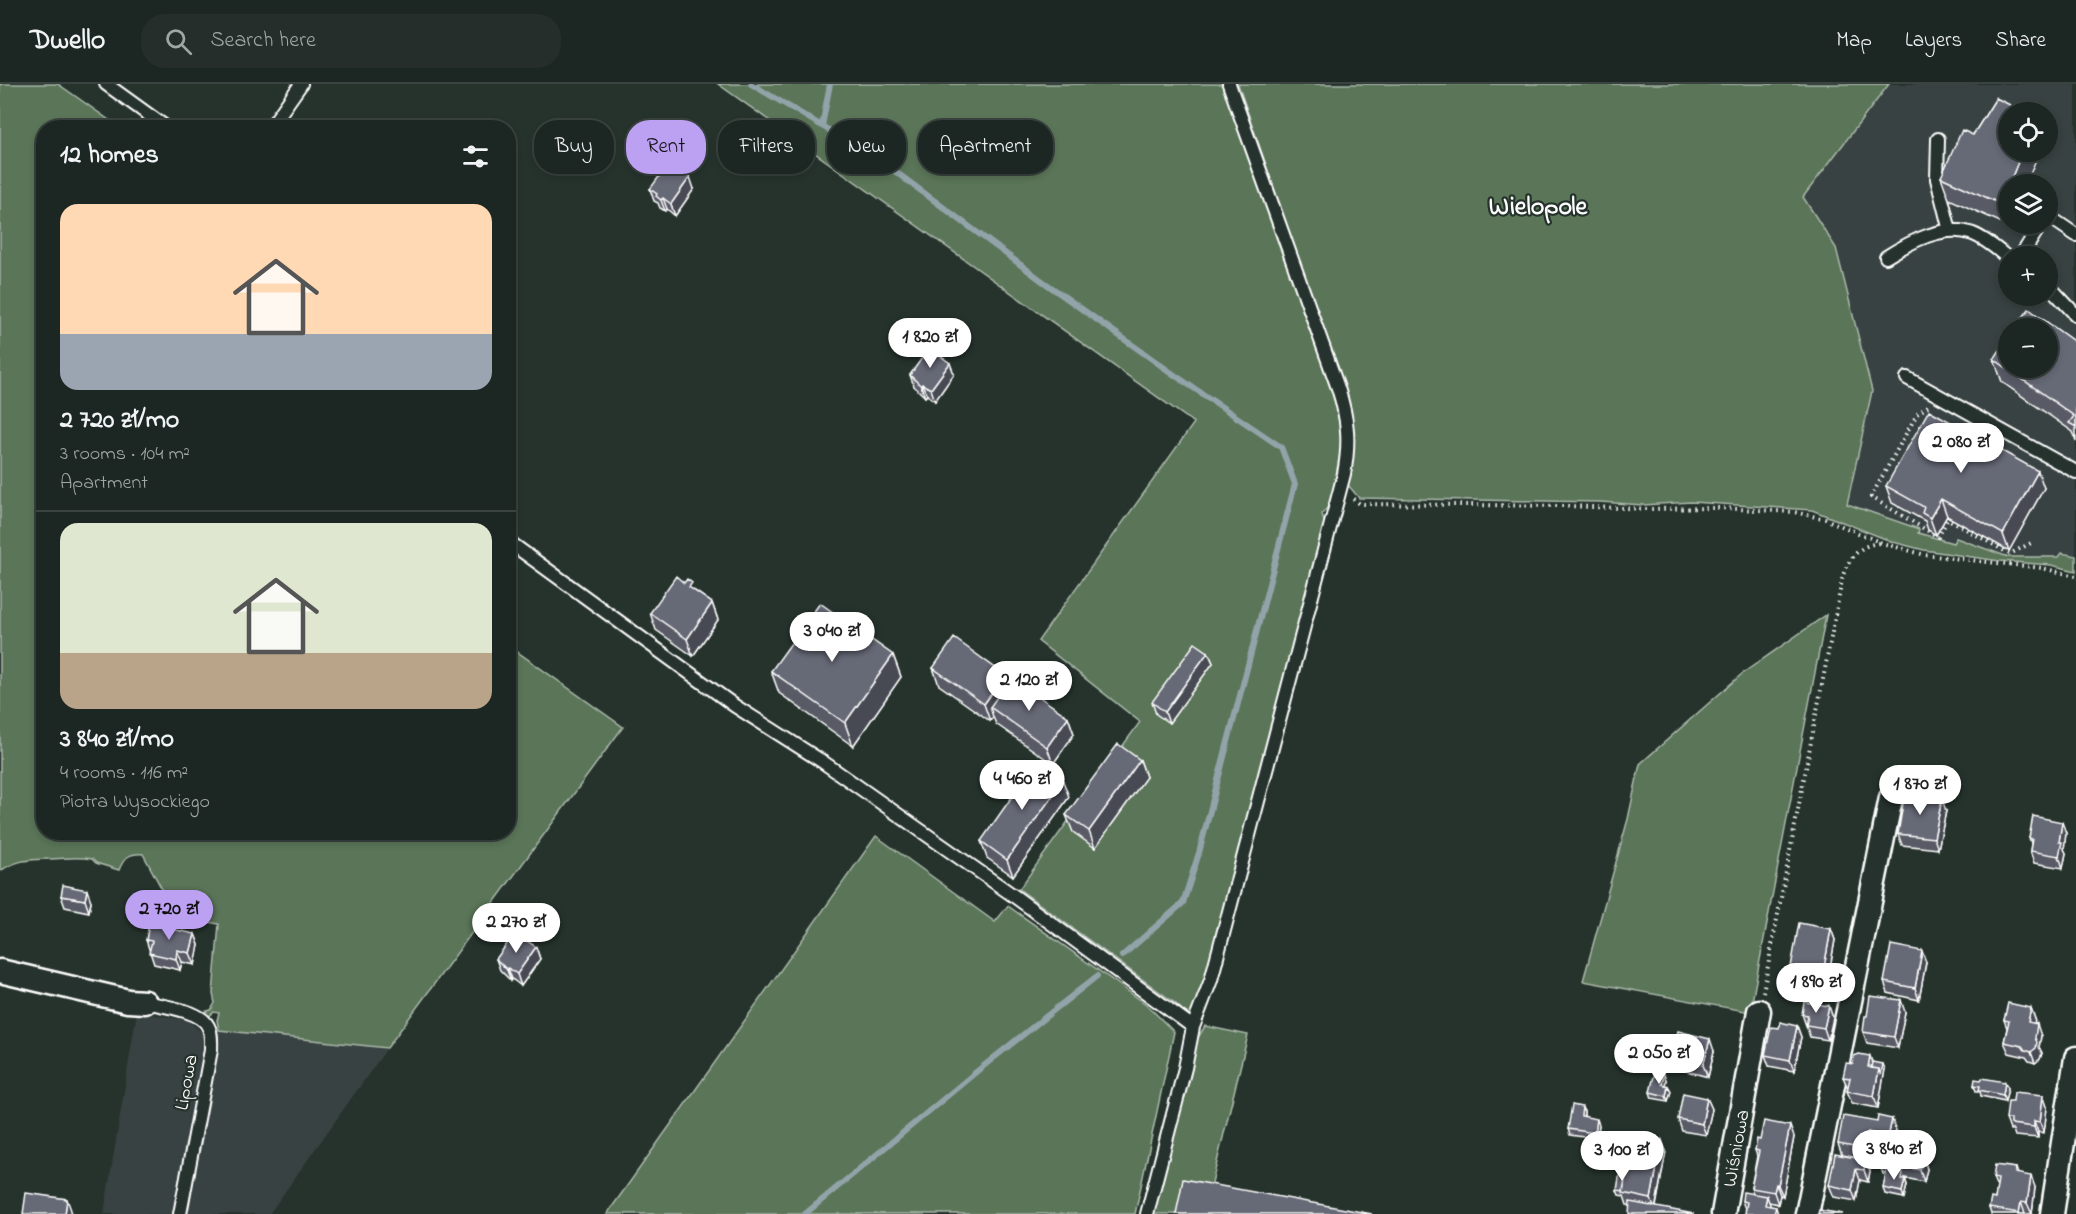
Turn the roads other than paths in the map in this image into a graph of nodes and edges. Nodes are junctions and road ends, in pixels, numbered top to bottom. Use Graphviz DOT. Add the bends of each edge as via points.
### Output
graph roads {
  1 [pos="105,84"];
  2 [pos="301,84"];
  3 [pos="1229,84"];
  4 [pos="156,120"];
  5 [pos="276,120"];
  6 [pos="1938,139"];
  7 [pos="2058,223"];
  8 [pos="1950,231"];
  9 [pos="2076,235"];
  10 [pos="1998,251"];
  11 [pos="1886,258"];
  12 [pos="2058,296"];
  13 [pos="2076,315"];
  14 [pos="1906,378"];
  15 [pos="2076,472"];
  16 [pos="516,547"];
  17 [pos="1891,798"];
  18 [pos="0,971"];
  19 [pos="145,1002"];
  20 [pos="1759,1011"];
  21 [pos="1193,1027"];
  22 [pos="2076,1058"];
  23 [pos="180,1214"];
  24 [pos="1147,1214"];
  25 [pos="1723,1214"];
  26 [pos="1807,1214"];
  27 [pos="2052,1214"];
  1 -- 4 [label="lane"];
  2 -- 5 [label="lane"];
  3 -- 21 [label="lane" via="1344,405 1349,435 1342,482 1211,980"];
  6 -- 8 [label="lane" via="1937,179"];
  7 -- 9 [label="lane"];
  8 -- 10 [label="lane" via="1976,235"];
  8 -- 11 [label="lane" via="1906,245"];
  12 -- 13 [label="lane"];
  14 -- 15 [label="lane"];
  16 -- 21 [label="lane" via="735,706 986,876"];
  17 -- 26 [label="street"];
  18 -- 19 [label="street"];
  19 -- 23 [label="lane, Lipowa" via="197,1016 208,1024 211,1033"];
  20 -- 25 [label="street, Wiśniowa"];
  21 -- 24 [label="lane"];
  22 -- 27 [label="street"];
}
